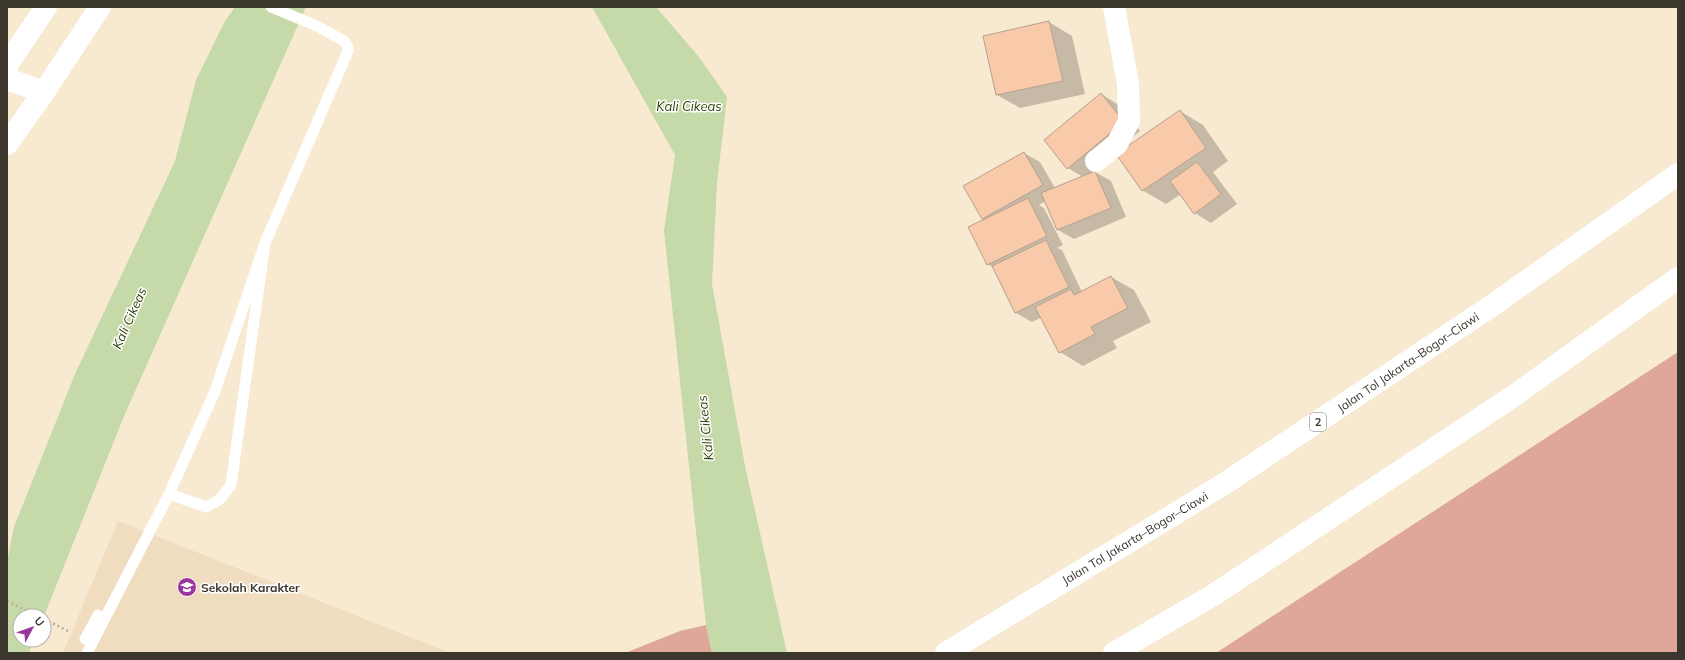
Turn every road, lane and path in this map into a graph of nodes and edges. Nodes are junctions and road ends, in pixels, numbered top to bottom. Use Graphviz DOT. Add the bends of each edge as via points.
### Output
graph roads {
  1 [pos="46,7"];
  2 [pos="100,7"];
  3 [pos="271,7"];
  4 [pos="1114,7"];
  5 [pos="7,65"];
  6 [pos="7,79"];
  7 [pos="44,92"];
  8 [pos="7,144"];
  9 [pos="1096,161"];
  10 [pos="1678,174"];
  11 [pos="265,243"];
  12 [pos="1678,278"];
  13 [pos="169,494"];
  14 [pos="7,601"];
  15 [pos="21,608"];
  16 [pos="52,623"];
  17 [pos="64,629"];
  18 [pos="85,639"];
  19 [pos="87,653"];
  20 [pos="946,653"];
  21 [pos="1114,653"];
  1 -- 5 [label="main road"];
  2 -- 7 [label="main road"];
  3 -- 11 [label="lane" via="344,40 348,45 348,51"];
  4 -- 9 [label="main road" via="1128,84 1129,121 1117,144"];
  6 -- 7 [label="main road"];
  7 -- 8 [label="main road"];
  10 -- 20 [label="main road, Jalan Tol Jakarta–Bogor–Ciawi / 2" via="1490,307 1224,484"];
  11 -- 13 [label="lane" via="215,391"];
  11 -- 13 [label="lane" via="231,485 219,500 206,507"];
  12 -- 21 [label="main road" via="1515,395 1215,594"];
  13 -- 18 [label="lane"];
  13 -- 19 [label="lane"];
  14 -- 15 [label="path"];
  16 -- 17 [label="path"];
}
